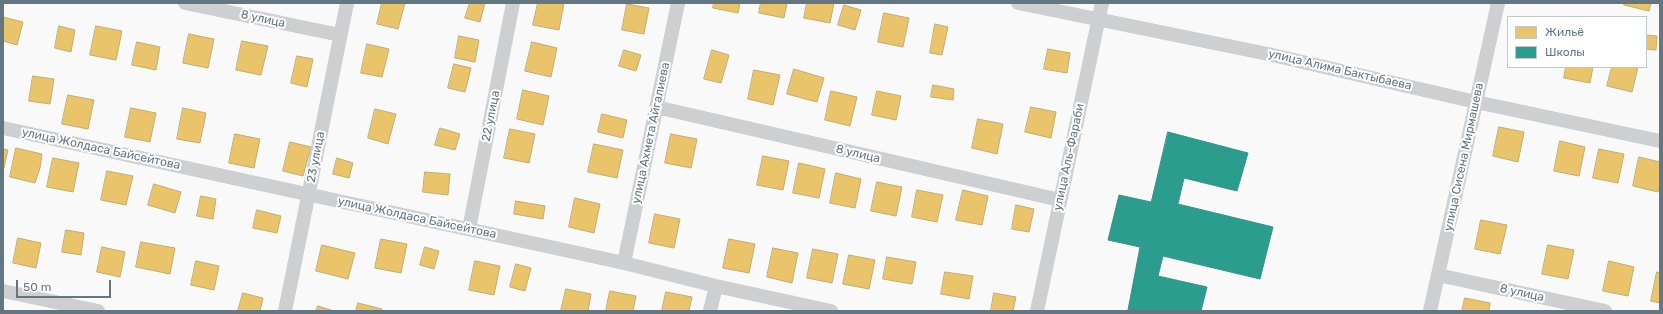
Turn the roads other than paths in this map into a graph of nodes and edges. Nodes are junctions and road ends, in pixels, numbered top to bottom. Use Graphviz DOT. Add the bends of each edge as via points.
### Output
graph roads {
  1 [pos="185,3"];
  2 [pos="347,3"];
  3 [pos="513,3"];
  4 [pos="678,3"];
  5 [pos="1018,3"];
  6 [pos="1102,3"];
  7 [pos="1498,3"];
  8 [pos="1098,20"];
  9 [pos="340,35"];
  10 [pos="1476,102"];
  11 [pos="656,107"];
  12 [pos="3,128"];
  13 [pos="1660,141"];
  14 [pos="308,194"];
  15 [pos="1060,200"];
  16 [pos="469,230"];
  17 [pos="624,263"];
  18 [pos="1438,275"];
  19 [pos="716,286"];
  20 [pos="3,291"];
  21 [pos="98,311"];
  22 [pos="285,311"];
  23 [pos="710,311"];
  24 [pos="831,311"];
  25 [pos="1037,311"];
  26 [pos="1430,311"];
  27 [pos="1606,311"];
  1 -- 9 [label="street, 8 улица"];
  2 -- 9 [label="street, 23 улица"];
  3 -- 16 [label="street, 22 улица"];
  4 -- 11 [label="street, улица Ахмета Айгалиева"];
  5 -- 8 [label="street, улица Алима Бактыбаева"];
  6 -- 8 [label="street, улица Аль-Фараби"];
  7 -- 10 [label="street, улица Сисена Мирмашева"];
  8 -- 10 [label="street, улица Алима Бактыбаева" via="1268,54"];
  8 -- 15 [label="street, улица Аль-Фараби"];
  9 -- 14 [label="street, 23 улица"];
  10 -- 13 [label="street, улица Алима Бактыбаева"];
  10 -- 18 [label="street, улица Сисена Мирмашева"];
  11 -- 15 [label="street, 8 улица"];
  11 -- 17 [label="street, улица Ахмета Айгалиева"];
  12 -- 14 [label="street, улица Жолдаса Байсейтова"];
  14 -- 16 [label="street, улица Жолдаса Байсейтова"];
  14 -- 22 [label="street, 23 улица"];
  15 -- 25 [label="street, улица Аль-Фараби"];
  16 -- 17 [label="street, улица Жолдаса Байсейтова"];
  17 -- 19 [label="street, улица Жолдаса Байсейтова"];
  18 -- 26 [label="street, улица Сисена Мирмашева"];
  18 -- 27 [label="street, 8 улица"];
  19 -- 23 [label="street"];
  19 -- 24 [label="street, улица Жолдаса Байсейтова"];
  20 -- 21 [label="street"];
}
